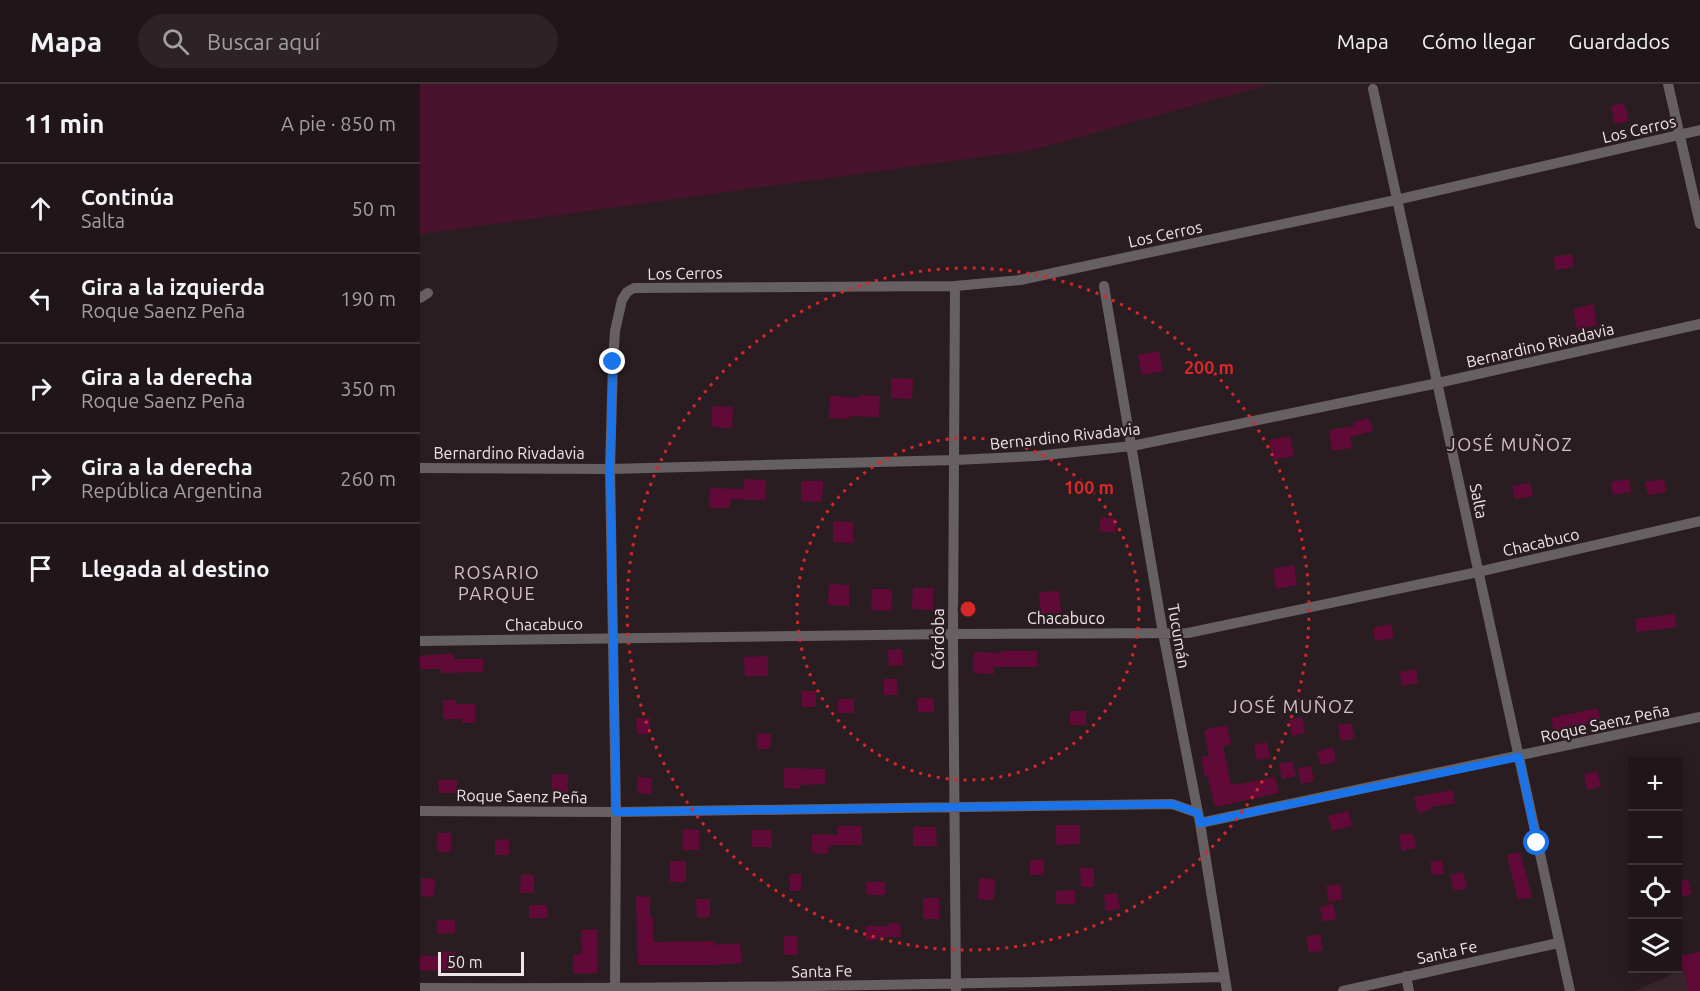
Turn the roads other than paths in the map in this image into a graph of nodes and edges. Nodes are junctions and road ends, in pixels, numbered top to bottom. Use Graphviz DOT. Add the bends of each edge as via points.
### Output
graph roads {
  1 [pos="1668,84"];
  2 [pos="1373,89"];
  3 [pos="1700,130"];
  4 [pos="1680,135"];
  5 [pos="1396,200"];
  6 [pos="1700,224"];
  7 [pos="955,286"];
  8 [pos="1104,286"];
  9 [pos="1700,324"];
  10 [pos="1438,383"];
  11 [pos="1132,446"];
  12 [pos="955,460"];
  13 [pos="420,468"];
  14 [pos="610,469"];
  15 [pos="1700,521"];
  16 [pos="1478,572"];
  17 [pos="1163,633"];
  18 [pos="953,634"];
  19 [pos="612,638"];
  20 [pos="420,641"];
  21 [pos="1700,717"];
  22 [pos="1519,757"];
  23 [pos="954,807"];
  24 [pos="420,810"];
  25 [pos="616,812"];
  26 [pos="1199,818"];
  27 [pos="1558,943"];
  28 [pos="1223,976"];
  29 [pos="1406,976"];
  30 [pos="420,988"];
  31 [pos="956,988"];
  32 [pos="615,990"];
  33 [pos="1227,991"];
  34 [pos="1343,991"];
  35 [pos="1409,991"];
  36 [pos="1570,991"];
  1 -- 4 [label="street"];
  2 -- 5 [label="street, Salta"];
  3 -- 4 [label="street, Los Cerros"];
  4 -- 5 [label="street, Los Cerros"];
  4 -- 6 [label="street"];
  5 -- 7 [label="street, Los Cerros" via="1020,280"];
  5 -- 10 [label="street, Salta"];
  7 -- 12 [label="street, Córdoba"];
  7 -- 14 [label="street, Los Cerros" via="634,288 622,300 615,331"];
  8 -- 11 [label="street, Tucumán"];
  9 -- 10 [label="street, Bernardino Rivadavia"];
  10 -- 11 [label="street, Bernardino Rivadavia"];
  10 -- 16 [label="street, Salta"];
  11 -- 12 [label="street, Bernardino Rivadavia"];
  11 -- 17 [label="street, Tucumán"];
  12 -- 14 [label="street, Bernardino Rivadavia"];
  12 -- 18 [label="street, Córdoba"];
  13 -- 14 [label="street, Bernardino Rivadavia"];
  14 -- 19 [label="street"];
  15 -- 16 [label="street, Chacabuco"];
  16 -- 17 [label="street, Chacabuco" via="1188,633"];
  16 -- 22 [label="street, Salta"];
  17 -- 18 [label="street, Chacabuco"];
  17 -- 26 [label="street, Tucumán"];
  18 -- 19 [label="street, Chacabuco"];
  18 -- 23 [label="street, Córdoba"];
  19 -- 20 [label="street, Chacabuco"];
  19 -- 25 [label="street"];
  21 -- 22 [label="street, Roque Saenz Peña"];
  22 -- 26 [label="street, Roque Saenz Peña"];
  22 -- 27 [label="street, Salta"];
  23 -- 25 [label="street, Roque Saenz Peña"];
  23 -- 26 [label="street, Roque Saenz Peña" via="1172,804"];
  23 -- 31 [label="street, Córdoba"];
  24 -- 25 [label="street, Roque Saenz Peña"];
  25 -- 32 [label="street"];
  26 -- 28 [label="street, Tucumán"];
  27 -- 29 [label="street, Santa Fe"];
  27 -- 36 [label="street, Salta"];
  28 -- 31 [label="street, Santa Fe"];
  28 -- 33 [label="street, Tucumán"];
  29 -- 34 [label="street, Santa Fe"];
  29 -- 35 [label="street"];
  30 -- 32 [label="street, Santa Fe"];
  31 -- 32 [label="street, Santa Fe"];
}
